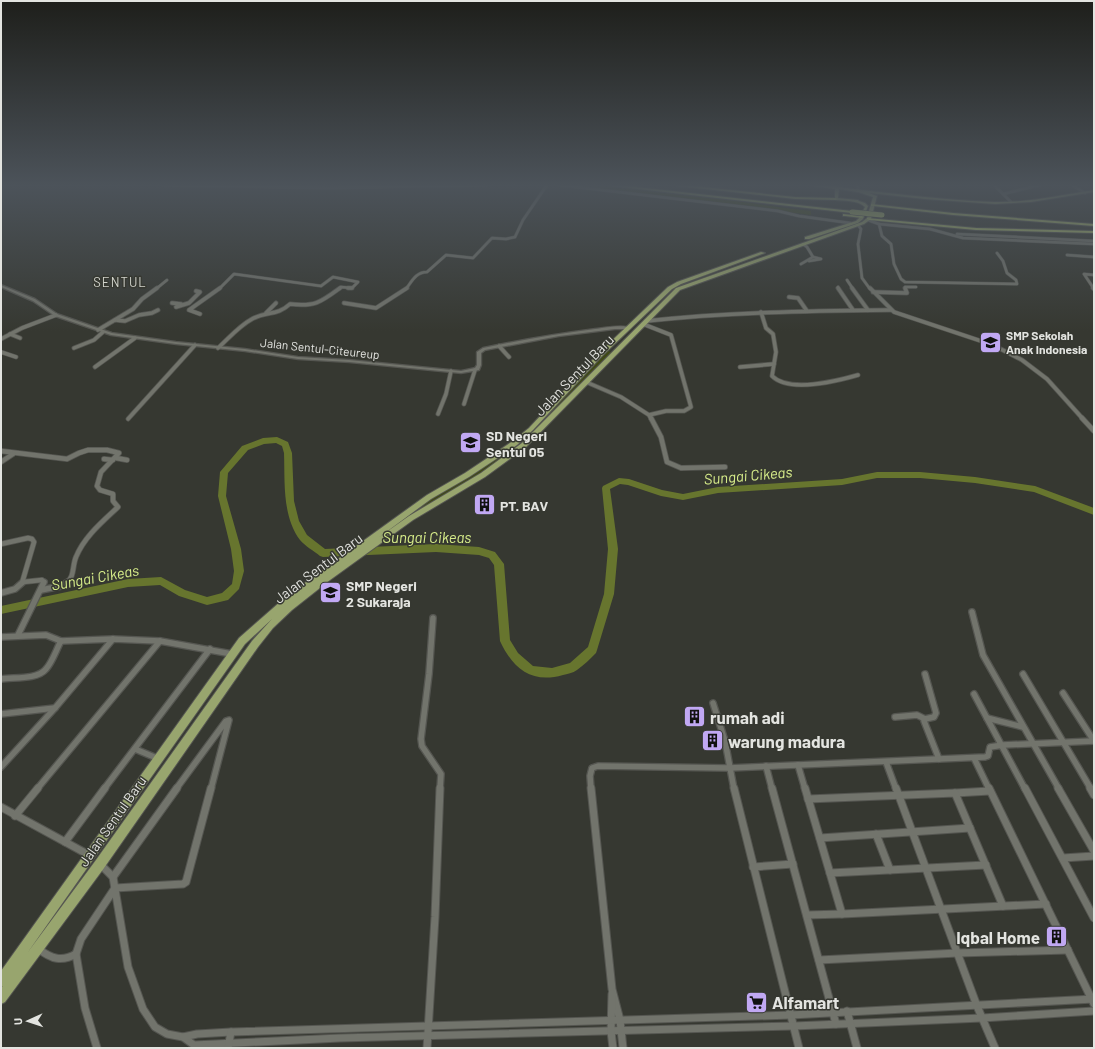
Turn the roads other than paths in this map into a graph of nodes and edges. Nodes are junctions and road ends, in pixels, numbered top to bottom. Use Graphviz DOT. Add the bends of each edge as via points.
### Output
graph roads {
  1 [pos="516,234"];
  2 [pos="819,234"];
  3 [pos="834,234"];
  4 [pos="860,234"];
  5 [pos="882,234"];
  6 [pos="952,234"];
  7 [pos="982,234"];
  8 [pos="1094,240"];
  9 [pos="803,244"];
  10 [pos="1094,244"];
  11 [pos="997,253"];
  12 [pos="1067,255"];
  13 [pos="813,257"];
  14 [pos="1094,257"];
  15 [pos="809,261"];
  16 [pos="801,264"];
  17 [pos="1094,275"];
  18 [pos="167,280"];
  19 [pos="847,280"];
  20 [pos="1,286"];
  21 [pos="838,287"];
  22 [pos="916,287"];
  23 [pos="1094,289"];
  24 [pos="196,291"];
  25 [pos="873,292"];
  26 [pos="788,297"];
  27 [pos="172,303"];
  28 [pos="276,303"];
  29 [pos="344,303"];
  30 [pos="183,305"];
  31 [pos="158,310"];
  32 [pos="189,310"];
  33 [pos="807,310"];
  34 [pos="853,310"];
  35 [pos="868,310"];
  36 [pos="891,310"];
  37 [pos="761,312"];
  38 [pos="266,313"];
  39 [pos="200,314"];
  40 [pos="56,315"];
  41 [pos="115,320"];
  42 [pos="645,322"];
  43 [pos="629,328"];
  44 [pos="101,331"];
  45 [pos="10,334"];
  46 [pos="20,338"];
  47 [pos="135,338"];
  48 [pos="1,339"];
  49 [pos="195,346"];
  50 [pos="499,346"];
  51 [pos="74,348"];
  52 [pos="218,348"];
  53 [pos="606,350"];
  54 [pos="1,352"];
  55 [pos="616,354"];
  56 [pos="600,355"];
  57 [pos="16,357"];
  58 [pos="509,357"];
  59 [pos="610,360"];
  60 [pos="774,364"];
  61 [pos="96,367"];
  62 [pos="740,367"];
  63 [pos="475,370"];
  64 [pos="451,372"];
  65 [pos="858,375"];
  66 [pos="586,382"];
  67 [pos="464,404"];
  68 [pos="438,414"];
  69 [pos="649,415"];
  70 [pos="128,419"];
  71 [pos="1094,431"];
  72 [pos="1,451"];
  73 [pos="13,454"];
  74 [pos="104,459"];
  75 [pos="114,459"];
  76 [pos="127,460"];
  77 [pos="1,462"];
  78 [pos="725,467"];
  79 [pos="403,521"];
  80 [pos="1,545"];
  81 [pos="325,576"];
  82 [pos="23,582"];
  83 [pos="1,592"];
  84 [pos="41,592"];
  85 [pos="972,612"];
  86 [pos="433,618"];
  87 [pos="18,635"];
  88 [pos="1,637"];
  89 [pos="113,639"];
  90 [pos="61,641"];
  91 [pos="160,641"];
  92 [pos="210,649"];
  93 [pos="232,654"];
  94 [pos="925,674"];
  95 [pos="1023,674"];
  96 [pos="1,678"];
  97 [pos="1063,692"];
  98 [pos="974,694"];
  99 [pos="713,703"];
  100 [pos="55,708"];
  101 [pos="1,714"];
  102 [pos="895,717"];
  103 [pos="987,718"];
  104 [pos="925,719"];
  105 [pos="1023,727"];
  106 [pos="1094,741"];
  107 [pos="1062,742"];
  108 [pos="1033,744"];
  109 [pos="1003,745"];
  110 [pos="135,750"];
  111 [pos="161,756"];
  112 [pos="174,758"];
  113 [pos="974,758"];
  114 [pos="940,759"];
  115 [pos="886,762"];
  116 [pos="798,765"];
  117 [pos="766,766"];
  118 [pos="1,767"];
  119 [pos="729,768"];
  120 [pos="151,770"];
  121 [pos="163,775"];
  122 [pos="990,791"];
  123 [pos="955,793"];
  124 [pos="898,794"];
  125 [pos="1094,795"];
  126 [pos="808,799"];
  127 [pos="1,807"];
  128 [pos="15,816"];
  129 [pos="970,828"];
  130 [pos="912,832"];
  131 [pos="876,834"];
  132 [pos="820,838"];
  133 [pos="64,842"];
  134 [pos="1094,851"];
  135 [pos="91,856"];
  136 [pos="1094,856"];
  137 [pos="1063,858"];
  138 [pos="100,864"];
  139 [pos="793,864"];
  140 [pos="986,865"];
  141 [pos="753,867"];
  142 [pos="925,868"];
  143 [pos="890,870"];
  144 [pos="830,874"];
  145 [pos="113,877"];
  146 [pos="115,888"];
  147 [pos="1046,904"];
  148 [pos="1003,906"];
  149 [pos="941,908"];
  150 [pos="842,914"];
  151 [pos="807,915"];
  152 [pos="1094,918"];
  153 [pos="38,948"];
  154 [pos="1068,950"];
  155 [pos="958,953"];
  156 [pos="76,954"];
  157 [pos="819,960"];
  158 [pos="17,969"];
  159 [pos="1,981"];
  160 [pos="612,989"];
  161 [pos="1,998"];
  162 [pos="1093,1001"];
  163 [pos="977,1006"];
  164 [pos="1094,1011"];
  165 [pos="833,1012"];
  166 [pos="847,1012"];
  167 [pos="791,1015"];
  168 [pos="982,1018"];
  169 [pos="620,1020"];
  170 [pos="611,1021"];
  171 [pos="850,1023"];
  172 [pos="501,1024"];
  173 [pos="836,1024"];
  174 [pos="429,1025"];
  175 [pos="794,1026"];
  176 [pos="611,1031"];
  177 [pos="621,1031"];
  178 [pos="231,1032"];
  179 [pos="501,1034"];
  180 [pos="183,1037"];
  181 [pos="428,1037"];
  182 [pos="228,1046"];
  183 [pos="97,1048"];
  184 [pos="426,1048"];
  185 [pos="613,1048"];
  186 [pos="623,1048"];
  187 [pos="799,1048"];
  188 [pos="857,1048"];
  189 [pos="995,1048"];
  1 -- 29 [label="street" via="509,239 492,238 473,258 446,255 427,272 421,272 412,279 407,288 376,308"];
  2 -- 43 [label="main road, Jalan Sentul Baru" via="674,285"];
  3 -- 9 [label="main road, Jalan Sentul Baru"];
  4 -- 25 [label="street" via="858,244 860,270 862,278"];
  5 -- 11 [label="street" via="891,244 894,264 905,282 1017,284 1016,280 1007,274"];
  6 -- 10 [label="street" via="963,238"];
  7 -- 8 [label="street"];
  9 -- 13 [label="street"];
  9 -- 42 [label="main road, Jalan Sentul Baru" via="681,287"];
  12 -- 14 [label="street"];
  13 -- 15 [label="street"];
  13 -- 15 [label="street" via="821,259"];
  15 -- 16 [label="street"];
  17 -- 23 [label="street" via="1084,274"];
  18 -- 41 [label="street" via="132,310"];
  19 -- 35 [label="street"];
  20 -- 40 [label="street, Jalan Sentul-Citeureup" via="34,300"];
  21 -- 34 [label="street"];
  22 -- 25 [label="street" via="905,287 907,293"];
  24 -- 30 [label="street" via="200,292 199,294"];
  25 -- 36 [label="street"];
  26 -- 33 [label="street" via="798,298"];
  27 -- 30 [label="street"];
  28 -- 38 [label="street"];
  30 -- 32 [label="street" via="175,307"];
  31 -- 41 [label="street" via="152,314 140,314 125,322"];
  32 -- 38 [label="street" via="219,289 234,274 321,286 333,277 358,282 352,288 340,287 324,300 306,306 290,304 281,311"];
  32 -- 39 [label="street"];
  33 -- 34 [label="street"];
  33 -- 37 [label="street"];
  34 -- 35 [label="street"];
  35 -- 36 [label="street"];
  36 -- 71 [label="street" via="901,316 993,345 1022,360 1047,379"];
  37 -- 42 [label="street" via="698,315"];
  37 -- 60 [label="street" via="766,328 772,333 776,352"];
  38 -- 52 [label="street" via="244,324"];
  40 -- 44 [label="street, Jalan Sentul-Citeureup"];
  40 -- 45 [label="street"];
  41 -- 44 [label="street"];
  42 -- 55 [label="main road, Jalan Sentul Baru"];
  42 -- 69 [label="street" via="671,335 691,407 684,412 666,411"];
  43 -- 50 [label="street" via="614,328"];
  43 -- 53 [label="main road, Jalan Sentul Baru"];
  44 -- 47 [label="street, Jalan Sentul-Citeureup"];
  44 -- 51 [label="street" via="94,340"];
  45 -- 46 [label="street"];
  45 -- 48 [label="street"];
  47 -- 49 [label="street, Jalan Sentul-Citeureup"];
  47 -- 61 [label="street"];
  49 -- 52 [label="street, Jalan Sentul-Citeureup"];
  49 -- 70 [label="street"];
  50 -- 58 [label="street"];
  50 -- 63 [label="street" via="481,350 478,368"];
  52 -- 64 [label="street, Jalan Sentul-Citeureup"];
  53 -- 55 [label="main road"];
  53 -- 56 [label="main road, Jalan Sentul Baru"];
  54 -- 57 [label="street"];
  55 -- 59 [label="main road, Jalan Sentul Baru"];
  56 -- 59 [label="main road"];
  56 -- 79 [label="main road, Jalan Sentul Baru" via="515,443 429,497"];
  59 -- 66 [label="main road, Jalan Sentul Baru"];
  60 -- 62 [label="street"];
  60 -- 65 [label="street" via="773,378 790,384 839,380"];
  63 -- 64 [label="street, Jalan Sentul-Citeureup"];
  63 -- 67 [label="street"];
  64 -- 68 [label="street"];
  66 -- 69 [label="street" via="621,397"];
  66 -- 79 [label="main road, Jalan Sentul Baru" via="541,430 501,464"];
  69 -- 78 [label="street" via="661,437 667,462 681,468"];
  72 -- 73 [label="street"];
  73 -- 75 [label="street" via="67,459 82,451 107,449 118,452 119,455"];
  73 -- 77 [label="street"];
  74 -- 75 [label="street"];
  75 -- 76 [label="street"];
  75 -- 84 [label="street" via="102,472 97,488 113,494 113,501 118,507 80,550 72,567 71,580"];
  79 -- 81 [label="main road, Jalan Sentul Baru"];
  80 -- 82 [label="street" via="33,539 34,546"];
  81 -- 93 [label="main road, Jalan Sentul Baru" via="276,610 242,641"];
  81 -- 112 [label="main road, Jalan Sentul Baru" via="263,633"];
  82 -- 83 [label="street" via="15,589"];
  82 -- 84 [label="street" via="42,580 44,582"];
  84 -- 87 [label="street"];
  85 -- 105 [label="street" via="983,655"];
  86 -- 174 [label="street" via="421,739 422,746 441,774"];
  87 -- 88 [label="street"];
  87 -- 90 [label="street" via="46,636"];
  89 -- 90 [label="street"];
  89 -- 91 [label="street"];
  89 -- 100 [label="street"];
  90 -- 96 [label="street" via="42,673"];
  91 -- 92 [label="street"];
  91 -- 128 [label="street"];
  92 -- 93 [label="street"];
  92 -- 110 [label="street"];
  93 -- 111 [label="main road, Jalan Sentul Baru"];
  94 -- 104 [label="street" via="936,713 934,717"];
  95 -- 107 [label="street"];
  97 -- 106 [label="street"];
  98 -- 103 [label="street"];
  99 -- 119 [label="street" via="725,740"];
  100 -- 101 [label="street"];
  100 -- 118 [label="street"];
  102 -- 104 [label="street" via="917,715"];
  103 -- 105 [label="street"];
  103 -- 109 [label="street"];
  104 -- 114 [label="street"];
  105 -- 108 [label="street"];
  106 -- 107 [label="street"];
  107 -- 108 [label="street"];
  107 -- 125 [label="street"];
  108 -- 109 [label="street"];
  108 -- 134 [label="street"];
  109 -- 113 [label="street" via="990,747 987,757"];
  109 -- 137 [label="street"];
  110 -- 111 [label="street"];
  110 -- 133 [label="street"];
  111 -- 112 [label="main road"];
  111 -- 120 [label="main road, Jalan Sentul Baru"];
  112 -- 121 [label="main road, Jalan Sentul Baru"];
  113 -- 114 [label="street"];
  113 -- 122 [label="street"];
  114 -- 115 [label="street"];
  115 -- 116 [label="street"];
  115 -- 124 [label="street"];
  116 -- 117 [label="street"];
  116 -- 126 [label="street"];
  117 -- 119 [label="street"];
  117 -- 139 [label="street"];
  119 -- 141 [label="street"];
  119 -- 160 [label="street" via="592,768 590,776"];
  120 -- 121 [label="main road"];
  120 -- 135 [label="main road, Jalan Sentul Baru"];
  121 -- 138 [label="main road, Jalan Sentul Baru"];
  122 -- 123 [label="street"];
  122 -- 147 [label="street"];
  123 -- 124 [label="street"];
  123 -- 129 [label="street"];
  124 -- 126 [label="street"];
  124 -- 130 [label="street"];
  126 -- 132 [label="street"];
  127 -- 128 [label="street"];
  128 -- 133 [label="street"];
  129 -- 130 [label="street"];
  129 -- 140 [label="street"];
  130 -- 131 [label="street"];
  130 -- 142 [label="street"];
  131 -- 132 [label="street"];
  131 -- 143 [label="street"];
  132 -- 144 [label="street"];
  133 -- 135 [label="street"];
  135 -- 158 [label="main road, Jalan Sentul Baru"];
  136 -- 137 [label="street"];
  137 -- 152 [label="street"];
  138 -- 145 [label="street"];
  138 -- 153 [label="main road, Jalan Sentul Baru"];
  139 -- 141 [label="street"];
  139 -- 151 [label="street"];
  140 -- 142 [label="street"];
  140 -- 148 [label="street"];
  141 -- 167 [label="street"];
  142 -- 143 [label="street"];
  142 -- 149 [label="street"];
  143 -- 144 [label="street"];
  144 -- 150 [label="street"];
  145 -- 146 [label="street"];
  145 -- 146 [label="street" via="228,720 186,882"];
  146 -- 156 [label="street" via="81,939"];
  146 -- 180 [label="street" via="128,967 143,1009 155,1027 167,1034"];
  147 -- 148 [label="street"];
  147 -- 154 [label="street"];
  148 -- 149 [label="street"];
  149 -- 150 [label="street"];
  149 -- 155 [label="street"];
  150 -- 151 [label="street"];
  151 -- 157 [label="street"];
  153 -- 156 [label="street" via="54,959 66,959"];
  153 -- 158 [label="main road, Jalan Sentul Baru"];
  154 -- 155 [label="street"];
  154 -- 162 [label="street"];
  155 -- 157 [label="street"];
  155 -- 163 [label="street"];
  156 -- 183 [label="street" via="85,1008"];
  157 -- 165 [label="street"];
  158 -- 159 [label="main road, Jalan Sentul Baru"];
  158 -- 161 [label="main road, Jalan Sentul Baru"];
  160 -- 169 [label="street"];
  160 -- 170 [label="street"];
  162 -- 163 [label="street"];
  163 -- 166 [label="street"];
  163 -- 168 [label="street"];
  164 -- 168 [label="street"];
  165 -- 166 [label="street"];
  165 -- 167 [label="street"];
  165 -- 173 [label="street"];
  166 -- 171 [label="street"];
  167 -- 169 [label="street"];
  167 -- 175 [label="street"];
  168 -- 171 [label="street"];
  168 -- 189 [label="street"];
  169 -- 170 [label="street"];
  169 -- 177 [label="street"];
  170 -- 172 [label="street"];
  170 -- 176 [label="street"];
  171 -- 173 [label="street"];
  171 -- 188 [label="street"];
  172 -- 174 [label="street"];
  172 -- 179 [label="street"];
  173 -- 175 [label="street"];
  174 -- 178 [label="street"];
  174 -- 181 [label="street"];
  175 -- 177 [label="street"];
  175 -- 187 [label="street"];
  176 -- 177 [label="street"];
  176 -- 179 [label="street"];
  176 -- 185 [label="street"];
  177 -- 186 [label="street"];
  178 -- 180 [label="street"];
  178 -- 182 [label="street"];
  179 -- 181 [label="street"];
  180 -- 182 [label="street" via="194,1045"];
  181 -- 182 [label="street" via="340,1038"];
  181 -- 184 [label="street"];
}
